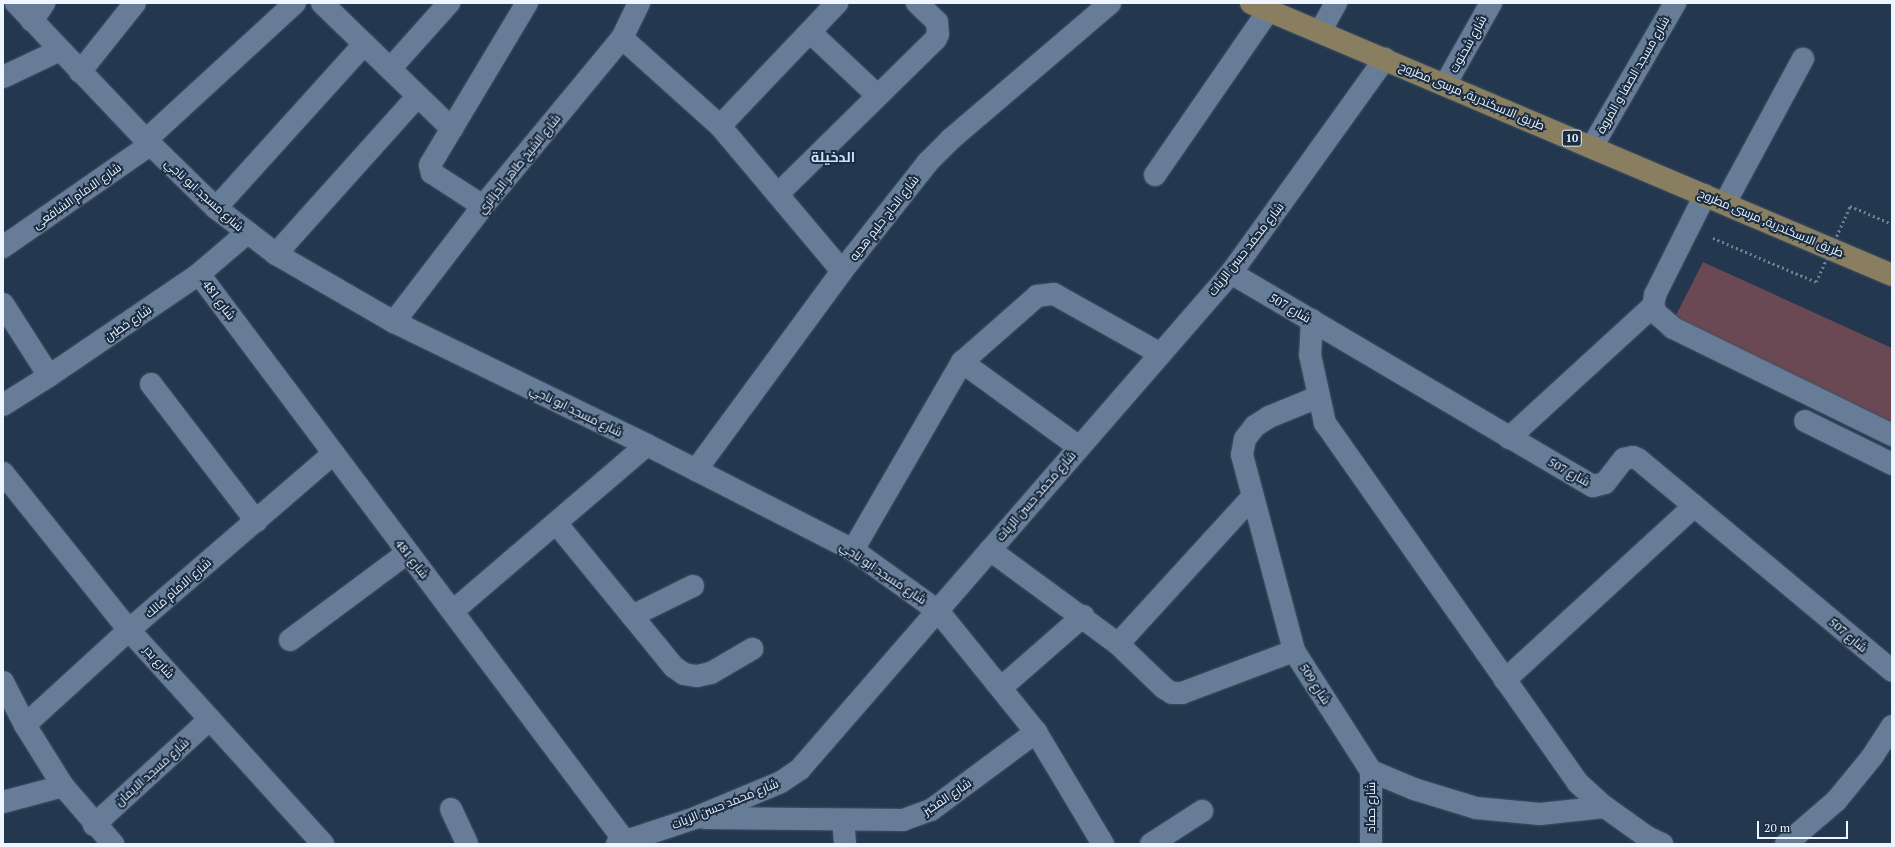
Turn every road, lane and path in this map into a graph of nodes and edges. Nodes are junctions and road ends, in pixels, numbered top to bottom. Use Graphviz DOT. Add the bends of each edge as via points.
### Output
graph roads {
  1 [pos="16,3"];
  2 [pos="135,3"];
  3 [pos="295,3"];
  4 [pos="322,3"];
  5 [pos="449,3"];
  6 [pos="526,3"];
  7 [pos="639,3"];
  8 [pos="837,3"];
  9 [pos="917,3"];
  10 [pos="1110,3"];
  11 [pos="1336,3"];
  12 [pos="1491,3"];
  13 [pos="1675,3"];
  14 [pos="1260,7"];
  15 [pos="38,12"];
  16 [pos="810,32"];
  17 [pos="1320,32"];
  18 [pos="622,38"];
  19 [pos="364,44"];
  20 [pos="60,50"];
  21 [pos="1385,59"];
  22 [pos="1803,59"];
  23 [pos="390,69"];
  24 [pos="80,72"];
  25 [pos="3,77"];
  26 [pos="1444,85"];
  27 [pos="418,96"];
  28 [pos="878,96"];
  29 [pos="720,126"];
  30 [pos="452,129"];
  31 [pos="148,142"];
  32 [pos="1592,147"];
  33 [pos="1155,175"];
  34 [pos="778,194"];
  35 [pos="1705,194"];
  36 [pos="1725,203"];
  37 [pos="483,206"];
  38 [pos="216,208"];
  39 [pos="1892,224"];
  40 [pos="1689,228"];
  41 [pos="247,233"];
  42 [pos="3,247"];
  43 [pos="276,254"];
  44 [pos="842,271"];
  45 [pos="1231,273"];
  46 [pos="199,274"];
  47 [pos="1892,275"];
  48 [pos="3,304"];
  49 [pos="1653,306"];
  50 [pos="1312,320"];
  51 [pos="394,322"];
  52 [pos="1159,353"];
  53 [pos="962,362"];
  54 [pos="49,376"];
  55 [pos="151,384"];
  56 [pos="1318,397"];
  57 [pos="3,404"];
  58 [pos="1805,421"];
  59 [pos="1892,435"];
  60 [pos="1509,438"];
  61 [pos="647,445"];
  62 [pos="1079,447"];
  63 [pos="333,454"];
  64 [pos="1892,464"];
  65 [pos="696,470"];
  66 [pos="3,473"];
  67 [pos="1252,497"];
  68 [pos="1694,506"];
  69 [pos="256,521"];
  70 [pos="556,523"];
  71 [pos="853,550"];
  72 [pos="990,550"];
  73 [pos="407,553"];
  74 [pos="694,586"];
  75 [pos="453,611"];
  76 [pos="938,611"];
  77 [pos="632,616"];
  78 [pos="1083,616"];
  79 [pos="130,630"];
  80 [pos="290,640"];
  81 [pos="1118,644"];
  82 [pos="752,649"];
  83 [pos="1294,651"];
  84 [pos="1892,671"];
  85 [pos="1505,680"];
  86 [pos="3,682"];
  87 [pos="1002,687"];
  88 [pos="210,719"];
  89 [pos="25,725"];
  90 [pos="1892,726"];
  91 [pos="1036,732"];
  92 [pos="1371,770"];
  93 [pos="63,786"];
  94 [pos="3,802"];
  95 [pos="1605,807"];
  96 [pos="451,809"];
  97 [pos="1202,811"];
  98 [pos="695,818"];
  99 [pos="843,820"];
  100 [pos="94,825"];
  101 [pos="1792,842"];
  102 [pos="623,843"];
  103 [pos="113,844"];
  104 [pos="323,844"];
  105 [pos="468,844"];
  106 [pos="845,844"];
  107 [pos="1103,844"];
  108 [pos="1151,844"];
  109 [pos="1370,844"];
  110 [pos="1662,844"];
  1 -- 15 [label="street, شارع مسجد ابو ناجي"];
  2 -- 24 [label="street"];
  3 -- 31 [label="street, شارع الامام الشافعى"];
  4 -- 19 [label="street"];
  5 -- 23 [label="street"];
  6 -- 30 [label="street"];
  7 -- 18 [label="street, شارع الشيخ طاهر الجزائري"];
  8 -- 16 [label="street"];
  9 -- 28 [label="street" via="937,22 938,34"];
  10 -- 44 [label="street, شارع الحاج حليم هديه" via="951,139 912,182"];
  11 -- 17 [label="street"];
  12 -- 26 [label="street, شارع شحتوت"];
  13 -- 32 [label="street, شارع مسجد الصفا و المروة"];
  14 -- 17 [label="main road, طريق الاسكندرية, مرسى مطروح / 10"];
  14 -- 33 [label="street"];
  15 -- 20 [label="street, شارع مسجد ابو ناجي"];
  16 -- 28 [label="street"];
  16 -- 29 [label="street"];
  17 -- 21 [label="main road, طريق الاسكندرية, مرسى مطروح / 10"];
  18 -- 29 [label="street"];
  18 -- 37 [label="street, شارع الشيخ طاهر الجزائري"];
  19 -- 23 [label="street"];
  19 -- 38 [label="street"];
  20 -- 24 [label="street, شارع مسجد ابو ناجي"];
  20 -- 25 [label="street"];
  21 -- 26 [label="main road, طريق الاسكندرية, مرسى مطروح / 10"];
  21 -- 45 [label="street, شارع محمد حسن الزيات"];
  22 -- 36 [label="street"];
  23 -- 27 [label="street"];
  24 -- 31 [label="street, شارع مسجد ابو ناجي"];
  26 -- 32 [label="main road, طريق الاسكندرية, مرسى مطروح / 10"];
  27 -- 30 [label="street"];
  27 -- 43 [label="street"];
  28 -- 34 [label="street"];
  29 -- 34 [label="street"];
  30 -- 37 [label="street" via="431,161 430,169"];
  31 -- 38 [label="street, شارع مسجد ابو ناجي"];
  31 -- 42 [label="street, شارع الامام الشافعى"];
  32 -- 35 [label="main road, طريق الاسكندرية, مرسى مطروح / 10"];
  34 -- 44 [label="street"];
  35 -- 36 [label="main road, طريق الاسكندرية, مرسى مطروح / 10"];
  35 -- 40 [label="street"];
  36 -- 47 [label="main road, طريق الاسكندرية, مرسى مطروح / 10"];
  37 -- 51 [label="street, شارع الشيخ طاهر الجزائري"];
  38 -- 41 [label="street, شارع مسجد ابو ناجي"];
  39 -- 40 [label="path, bridge" via="1850,206 1816,282"];
  40 -- 49 [label="street" via="1655,295"];
  41 -- 43 [label="street, شارع مسجد ابو ناجي"];
  41 -- 46 [label="street, شارع خطين"];
  43 -- 51 [label="street, شارع مسجد ابو ناجي"];
  44 -- 65 [label="street, شارع الحاج حليم هديه"];
  45 -- 50 [label="street, شارع 507"];
  45 -- 52 [label="street, شارع محمد حسن الزيات"];
  46 -- 54 [label="street, شارع خطين"];
  46 -- 63 [label="street, شارع 481"];
  48 -- 54 [label="street"];
  49 -- 59 [label="street" via="1662,319 1673,328"];
  49 -- 60 [label="street"];
  50 -- 56 [label="street" via="1310,355"];
  50 -- 60 [label="street, شارع 507"];
  51 -- 61 [label="street, شارع مسجد ابو ناجي"];
  52 -- 53 [label="street" via="1054,294 1045,293 1030,300"];
  52 -- 62 [label="street, شارع محمد حسن الزيات"];
  53 -- 62 [label="street"];
  53 -- 71 [label="street"];
  54 -- 57 [label="street, شارع خطين"];
  55 -- 69 [label="street"];
  56 -- 67 [label="street, شارع 509" via="1269,417 1255,426 1245,439 1242,455"];
  56 -- 85 [label="street" via="1325,423"];
  58 -- 64 [label="street"];
  60 -- 68 [label="street, شارع 507" via="1594,486 1605,483 1624,459 1633,456"];
  61 -- 65 [label="street, شارع مسجد ابو ناجي"];
  61 -- 70 [label="street"];
  62 -- 72 [label="street, شارع محمد حسن الزيات"];
  63 -- 69 [label="street, شارع الامام مالك"];
  63 -- 73 [label="street, شارع 481"];
  65 -- 71 [label="street, شارع مسجد ابو ناجي"];
  66 -- 79 [label="street, شارع بدر"];
  67 -- 81 [label="street"];
  67 -- 83 [label="street, شارع 509"];
  68 -- 84 [label="street, شارع 507"];
  68 -- 85 [label="street"];
  69 -- 79 [label="street, شارع الامام مالك"];
  70 -- 75 [label="street"];
  70 -- 77 [label="street"];
  71 -- 76 [label="street, شارع مسجد ابو ناجي"];
  72 -- 76 [label="street, شارع محمد حسن الزيات"];
  72 -- 78 [label="street"];
  73 -- 75 [label="street, شارع 481"];
  73 -- 80 [label="street"];
  74 -- 77 [label="street"];
  75 -- 102 [label="street, شارع 481"];
  76 -- 87 [label="street, شارع مسجد ابو ناجي"];
  76 -- 98 [label="street, شارع محمد حسن الزيات" via="800,769 781,782"];
  77 -- 82 [label="street" via="674,667 684,674 697,676 711,673"];
  78 -- 81 [label="street"];
  78 -- 87 [label="street"];
  79 -- 88 [label="street, شارع بدر"];
  79 -- 89 [label="street, شارع الامام مالك"];
  81 -- 83 [label="street" via="1164,688 1177,693"];
  83 -- 92 [label="street, شارع 509"];
  85 -- 95 [label="street" via="1578,783"];
  86 -- 89 [label="street"];
  87 -- 91 [label="street, شارع مسجد ابو ناجي"];
  88 -- 100 [label="street, شارع مسجد الايمان"];
  88 -- 104 [label="street, شارع بدر"];
  89 -- 93 [label="street"];
  90 -- 101 [label="street" via="1872,757 1836,801"];
  91 -- 99 [label="street, شارع المخبز" via="918,817 889,822"];
  91 -- 107 [label="street, شارع مسجد ابو ناجي"];
  92 -- 95 [label="street" via="1414,789 1476,808 1540,814"];
  92 -- 109 [label="street, شارع حماد"];
  93 -- 94 [label="street"];
  93 -- 100 [label="street"];
  95 -- 110 [label="street" via="1647,837"];
  96 -- 105 [label="street"];
  97 -- 108 [label="street"];
  98 -- 99 [label="street, شارع المخبز"];
  98 -- 102 [label="street, شارع محمد حسن الزيات"];
  99 -- 106 [label="street"];
  100 -- 103 [label="street"];
}
